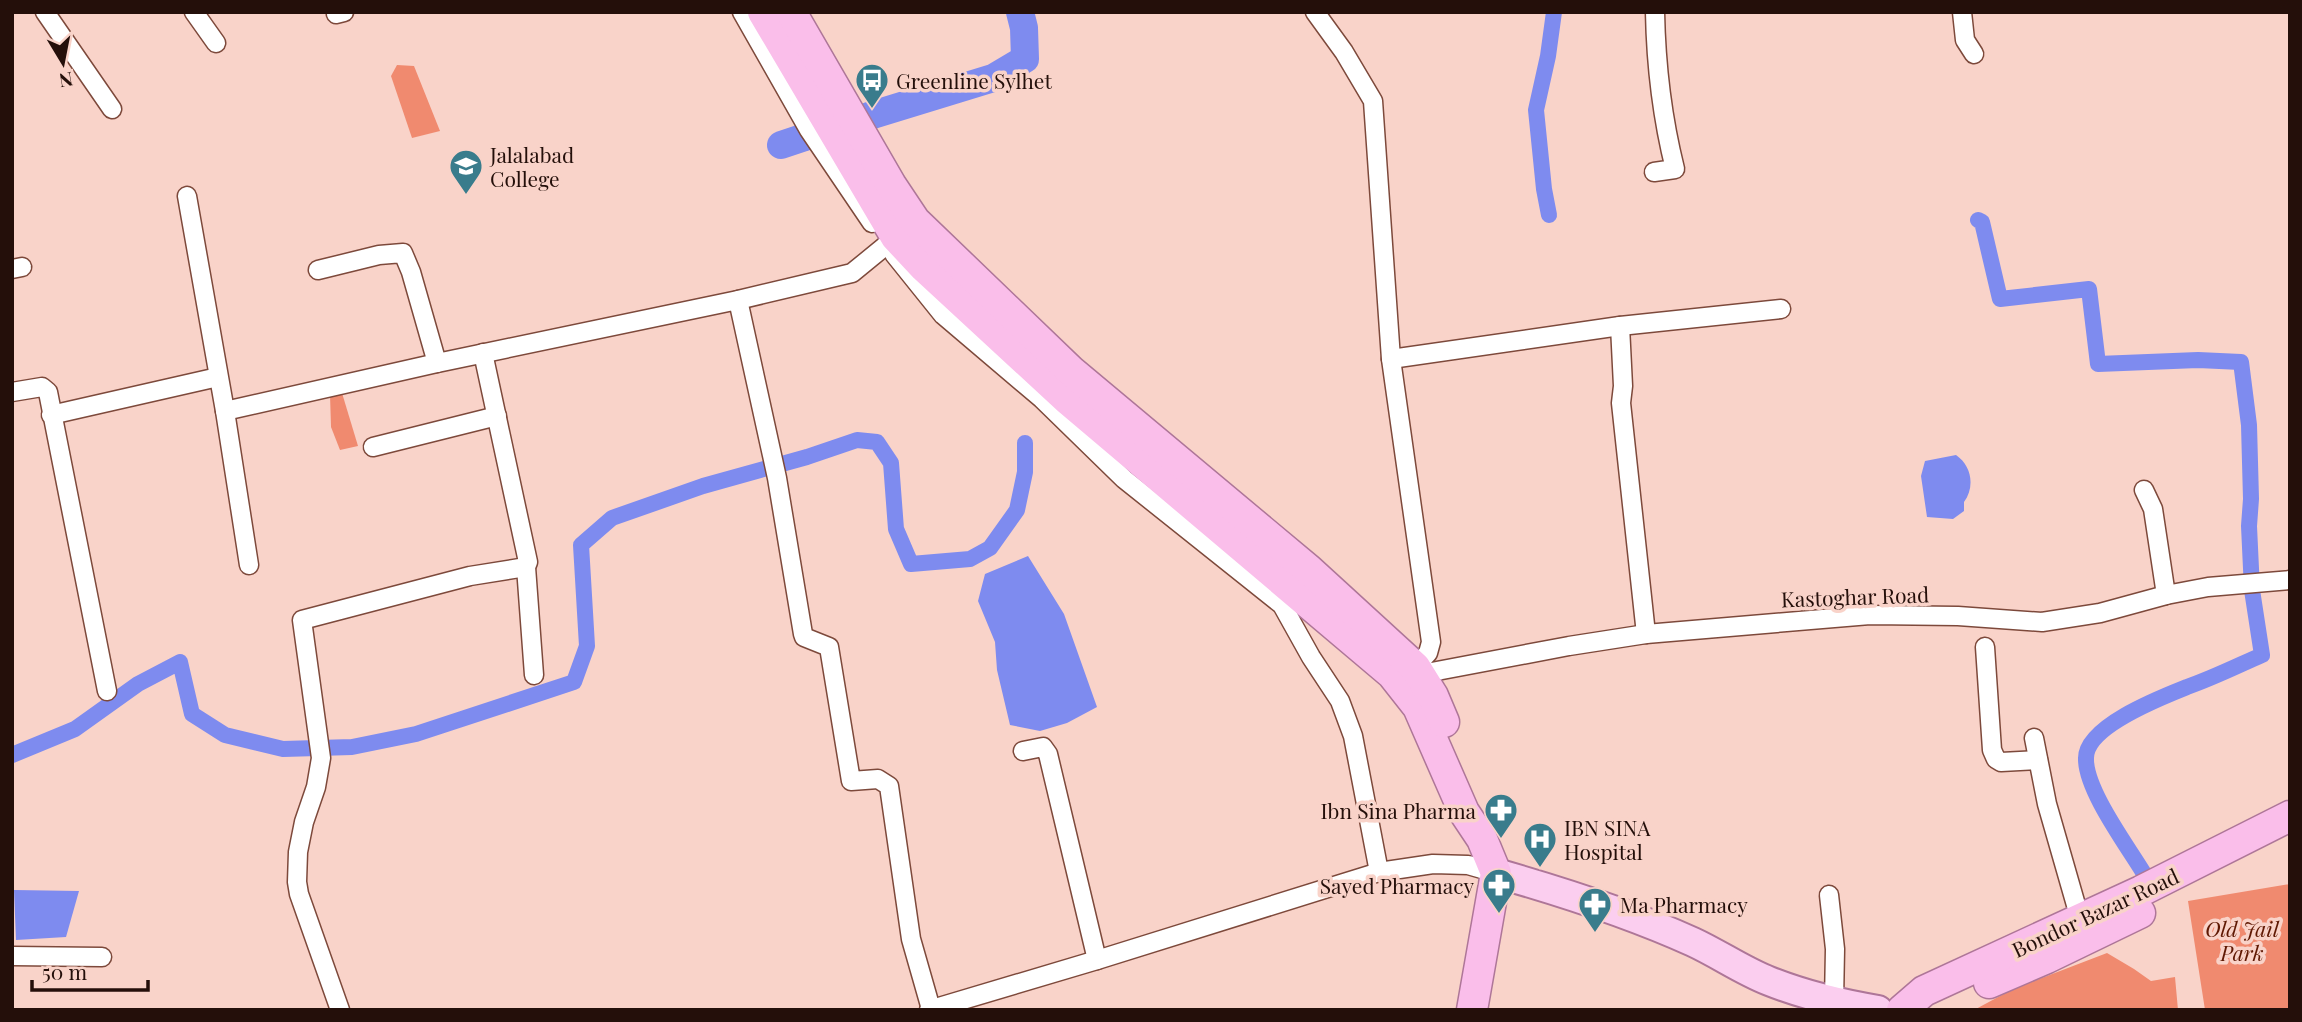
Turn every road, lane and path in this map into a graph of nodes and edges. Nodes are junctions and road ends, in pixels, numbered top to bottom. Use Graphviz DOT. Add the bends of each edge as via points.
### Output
graph roads {
  1 [pos="45,12"];
  2 [pos="194,12"];
  3 [pos="742,12"];
  4 [pos="763,12"];
  5 [pos="791,12"];
  6 [pos="1655,12"];
  7 [pos="1962,12"];
  8 [pos="1319,14"];
  9 [pos="216,43"];
  10 [pos="1974,54"];
  11 [pos="112,109"];
  12 [pos="1654,172"];
  13 [pos="187,196"];
  14 [pos="899,234"];
  15 [pos="318,270"];
  16 [pos="738,300"];
  17 [pos="1781,309"];
  18 [pos="1620,326"];
  19 [pos="483,353"];
  20 [pos="1391,359"];
  21 [pos="437,363"];
  22 [pos="218,377"];
  23 [pos="12,392"];
  24 [pos="225,411"];
  25 [pos="51,415"];
  26 [pos="497,416"];
  27 [pos="373,447"];
  28 [pos="2144,490"];
  29 [pos="248,565"];
  30 [pos="526,567"];
  31 [pos="2290,580"];
  32 [pos="2166,595"];
  33 [pos="1646,634"];
  34 [pos="1985,647"];
  35 [pos="1418,670"];
  36 [pos="534,675"];
  37 [pos="107,691"];
  38 [pos="2034,738"];
  39 [pos="1023,751"];
  40 [pos="2038,760"];
  41 [pos="2290,816"];
  42 [pos="2290,835"];
  43 [pos="1482,839"];
  44 [pos="1379,872"];
  45 [pos="1496,873"];
  46 [pos="1829,895"];
  47 [pos="2080,919"];
  48 [pos="12,956"];
  49 [pos="102,957"];
  50 [pos="1097,960"];
  51 [pos="1834,1001"];
  52 [pos="1933,1008"];
  53 [pos="930,1009"];
  54 [pos="1870,1009"];
  55 [pos="340,1010"];
  56 [pos="1472,1010"];
  57 [pos="1902,1010"];
  1 -- 11 [label="street"];
  2 -- 9 [label="street"];
  3 -- 14 [label="street" via="809,130"];
  4 -- 14 [label="highway"];
  5 -- 14 [label="highway" via="877,161"];
  6 -- 12 [label="street" via="1656,57 1675,169"];
  7 -- 10 [label="street" via="1965,40"];
  8 -- 20 [label="street" via="1373,101"];
  13 -- 22 [label="street"];
  14 -- 16 [label="street" via="852,272"];
  14 -- 35 [label="highway" via="1309,570"];
  14 -- 43 [label="highway" via="924,267 1067,399 1392,674 1418,707 1464,812"];
  14 -- 44 [label="street" via="943,315 1042,399 1124,479 1282,605 1340,701 1353,736"];
  15 -- 21 [label="street" via="403,253"];
  16 -- 19 [label="street"];
  16 -- 53 [label="street" via="777,478 803,634 829,647 851,781 878,779 889,786 911,939"];
  17 -- 18 [label="street"];
  18 -- 20 [label="street"];
  18 -- 33 [label="street" via="1621,403"];
  19 -- 21 [label="street"];
  19 -- 26 [label="street"];
  20 -- 35 [label="street" via="1431,642"];
  21 -- 24 [label="street"];
  22 -- 24 [label="street"];
  22 -- 25 [label="street"];
  23 -- 25 [label="street" via="46,388"];
  24 -- 29 [label="street"];
  25 -- 37 [label="street"];
  26 -- 27 [label="street"];
  26 -- 30 [label="street"];
  28 -- 32 [label="street" via="2153,509"];
  30 -- 36 [label="street"];
  30 -- 55 [label="street" via="470,576 302,620 321,758 298,852 297,882"];
  31 -- 32 [label="street, Kastoghar Road"];
  32 -- 33 [label="street, Kastoghar Road" via="2100,613 2042,622 1870,615"];
  33 -- 35 [label="street, Kastoghar Road"];
  34 -- 40 [label="street" via="1996,759"];
  35 -- 43 [label="highway" via="1476,807"];
  38 -- 40 [label="street"];
  39 -- 50 [label="street" via="1043,747 1048,754"];
  40 -- 47 [label="street"];
  41 -- 47 [label="highway, Bondor Bazar Road"];
  42 -- 52 [label="highway" via="2098,934"];
  43 -- 45 [label="highway"];
  44 -- 45 [label="street" via="1433,863 1468,865"];
  44 -- 50 [label="street"];
  45 -- 51 [label="main road" via="1629,915 1768,981"];
  45 -- 56 [label="highway"];
  46 -- 51 [label="street"];
  47 -- 57 [label="highway, Bondor Bazar Road" via="1924,991"];
  48 -- 49 [label="street"];
  50 -- 53 [label="street"];
  51 -- 54 [label="main road"];
}
